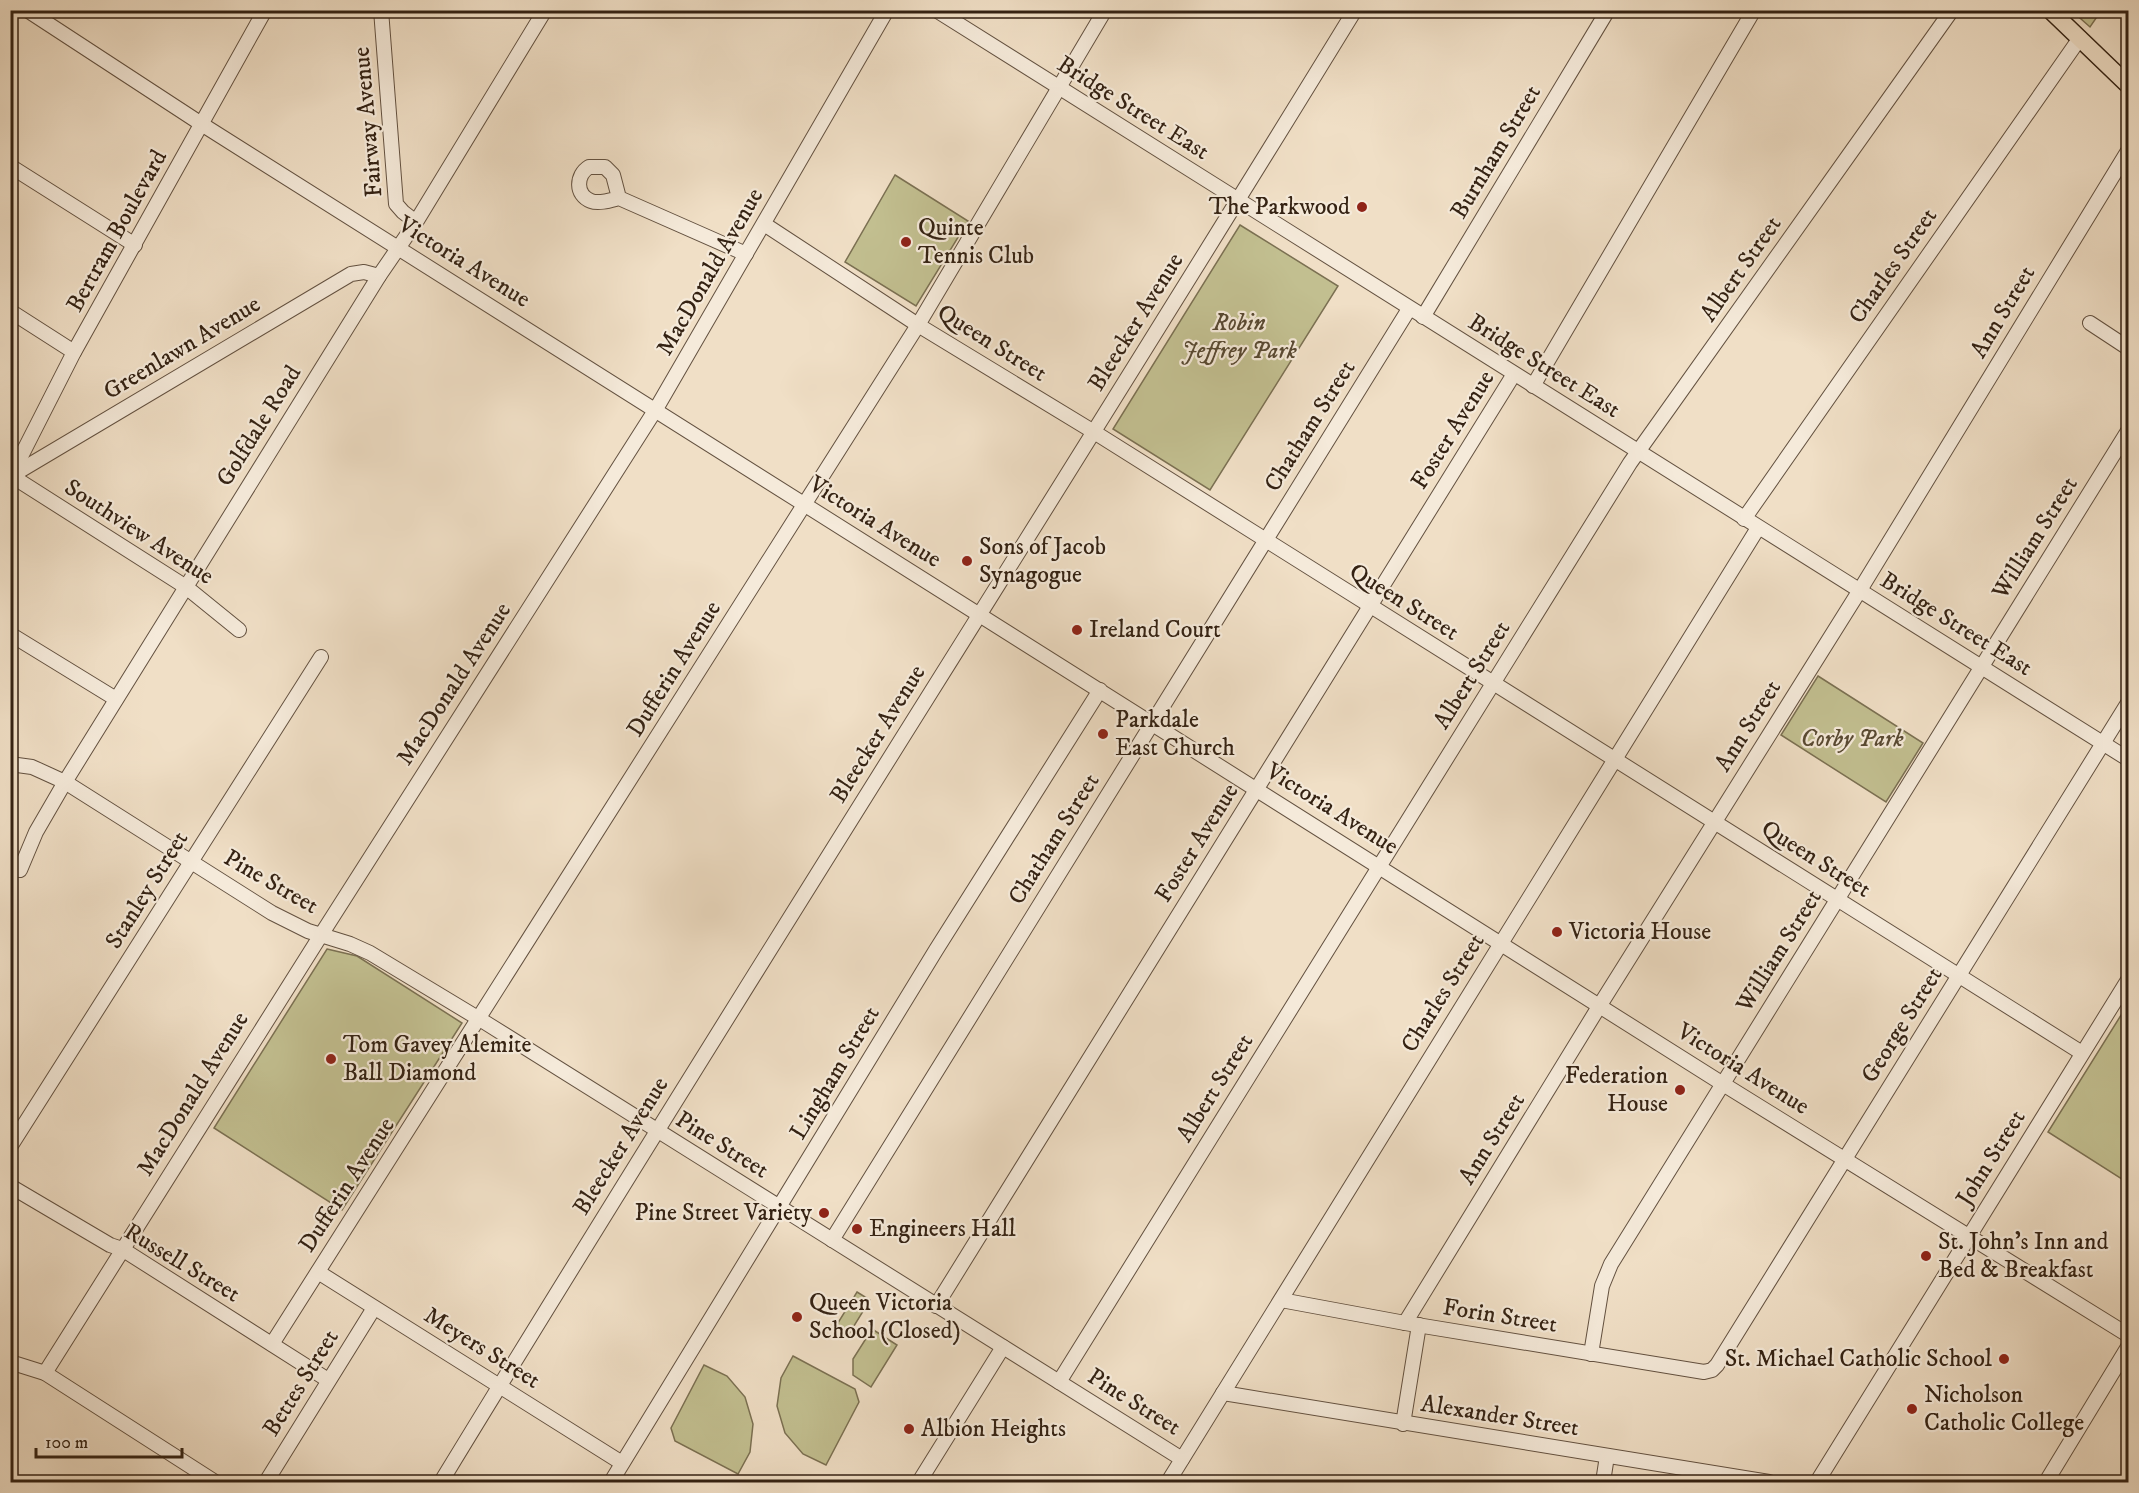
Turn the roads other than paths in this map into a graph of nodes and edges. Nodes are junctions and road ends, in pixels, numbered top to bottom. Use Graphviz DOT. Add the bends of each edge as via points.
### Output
graph roads {
  1 [pos="27,10"];
  2 [pos="266,10"];
  3 [pos="381,10"];
  4 [pos="545,10"];
  5 [pos="886,10"];
  6 [pos="936,10"];
  7 [pos="1105,10"];
  8 [pos="1355,10"];
  9 [pos="1608,10"];
  10 [pos="1754,10"];
  11 [pos="1952,10"];
  12 [pos="2050,10"];
  13 [pos="2079,38"];
  14 [pos="2128,85"];
  15 [pos="1060,88"];
  16 [pos="203,125"];
  17 [pos="2128,151"];
  18 [pos="10,166"];
  19 [pos="620,198"];
  20 [pos="1238,201"];
  21 [pos="416,222"];
  22 [pos="764,224"];
  23 [pos="135,245"];
  24 [pos="399,248"];
  25 [pos="746,254"];
  26 [pos="379,276"];
  27 [pos="1409,309"];
  28 [pos="10,311"];
  29 [pos="1423,317"];
  30 [pos="2090,323"];
  31 [pos="918,325"];
  32 [pos="2128,348"];
  33 [pos="74,351"];
  34 [pos="1514,374"];
  35 [pos="1533,386"];
  36 [pos="656,410"];
  37 [pos="2128,431"];
  38 [pos="1094,432"];
  39 [pos="1638,452"];
  40 [pos="11,475"];
  41 [pos="805,504"];
  42 [pos="1744,519"];
  43 [pos="1758,528"];
  44 [pos="1266,541"];
  45 [pos="186,587"];
  46 [pos="1860,590"];
  47 [pos="1370,607"];
  48 [pos="980,615"];
  49 [pos="239,630"];
  50 [pos="10,634"];
  51 [pos="321,657"];
  52 [pos="1982,667"];
  53 [pos="1493,685"];
  54 [pos="1100,690"];
  55 [pos="116,699"];
  56 [pos="2128,703"];
  57 [pos="1152,723"];
  58 [pos="2103,743"];
  59 [pos="2128,759"];
  60 [pos="1614,760"];
  61 [pos="10,764"];
  62 [pos="65,782"];
  63 [pos="1257,789"];
  64 [pos="1714,823"];
  65 [pos="191,862"];
  66 [pos="1379,866"];
  67 [pos="20,870"];
  68 [pos="1838,899"];
  69 [pos="321,935"];
  70 [pos="1501,943"];
  71 [pos="1959,976"];
  72 [pos="2128,980"];
  73 [pos="1600,1005"];
  74 [pos="479,1019"];
  75 [pos="2082,1053"];
  76 [pos="1723,1084"];
  77 [pos="657,1130"];
  78 [pos="10,1146"];
  79 [pos="1844,1160"];
  80 [pos="10,1186"];
  81 [pos="779,1207"];
  82 [pos="1968,1237"];
  83 [pos="832,1240"];
  84 [pos="122,1249"];
  85 [pos="318,1272"];
  86 [pos="1281,1300"];
  87 [pos="936,1305"];
  88 [pos="374,1308"];
  89 [pos="1412,1324"];
  90 [pos="2128,1335"];
  91 [pos="272,1344"];
  92 [pos="1002,1347"];
  93 [pos="2128,1347"];
  94 [pos="1591,1354"];
  95 [pos="10,1362"];
  96 [pos="1712,1370"];
  97 [pos="45,1373"];
  98 [pos="328,1380"];
  99 [pos="1059,1382"];
  100 [pos="500,1385"];
  101 [pos="1223,1393"];
  102 [pos="1403,1424"];
  103 [pos="1607,1456"];
  104 [pos="1182,1459"];
  105 [pos="622,1463"];
  106 [pos="215,1482"];
  107 [pos="266,1482"];
  108 [pos="441,1482"];
  109 [pos="611,1482"];
  110 [pos="919,1482"];
  111 [pos="1168,1482"];
  112 [pos="1603,1482"];
  113 [pos="1769,1482"];
  114 [pos="1817,1482"];
  115 [pos="2046,1482"];
  1 -- 16 [label="street, Victoria Avenue"];
  2 -- 16 [label="street, Bertram Boulevard"];
  3 -- 21 [label="street, Fairway Avenue" via="396,204"];
  4 -- 21 [label="street, Golfdale Road"];
  5 -- 22 [label="street, MacDonald Avenue"];
  6 -- 15 [label="street, Bridge Street East"];
  7 -- 15 [label="street, Dufferin Avenue"];
  8 -- 20 [label="street, Bleecker Avenue"];
  9 -- 29 [label="street, Burnham Street"];
  10 -- 35 [label="street, Foster Avenue"];
  11 -- 39 [label="street, Albert Street"];
  12 -- 13 [label="main road"];
  13 -- 14 [label="main road"];
  13 -- 42 [label="street, Charles Street"];
  15 -- 20 [label="street, Bridge Street East"];
  15 -- 31 [label="street, Dufferin Avenue"];
  16 -- 23 [label="street, Bertram Boulevard"];
  16 -- 24 [label="street, Victoria Avenue"];
  17 -- 46 [label="street, Ann Street"];
  18 -- 23 [label="street"];
  19 -- 25 [label="street"];
  20 -- 27 [label="street, Bridge Street East"];
  20 -- 38 [label="street, Bleecker Avenue"];
  21 -- 24 [label="street, Golfdale Road"];
  22 -- 25 [label="street, MacDonald Avenue"];
  22 -- 31 [label="street, Queen Street"];
  23 -- 33 [label="street, Bertram Boulevard"];
  24 -- 26 [label="street, Golfdale Road"];
  24 -- 36 [label="street, Victoria Avenue"];
  25 -- 36 [label="street, MacDonald Avenue"];
  26 -- 40 [label="street, Greenlawn Avenue" via="351,274"];
  26 -- 45 [label="street, Golfdale Road"];
  27 -- 29 [label="street, Bridge Street East"];
  27 -- 44 [label="street, Chatham Street"];
  28 -- 33 [label="street"];
  29 -- 34 [label="street, Bridge Street East"];
  30 -- 32 [label="street"];
  31 -- 38 [label="street, Queen Street"];
  31 -- 41 [label="street, Dufferin Avenue"];
  33 -- 40 [label="street, Bertram Boulevard"];
  34 -- 35 [label="street, Bridge Street East"];
  34 -- 47 [label="street, Foster Avenue"];
  35 -- 39 [label="street, Bridge Street East"];
  36 -- 41 [label="street, Victoria Avenue"];
  36 -- 69 [label="street, MacDonald Avenue"];
  37 -- 52 [label="street, William Street"];
  38 -- 44 [label="street, Queen Street"];
  38 -- 48 [label="street, Bleecker Avenue"];
  39 -- 42 [label="street, Bridge Street East"];
  39 -- 53 [label="street, Albert Street"];
  40 -- 45 [label="street, Southview Avenue"];
  41 -- 48 [label="street, Victoria Avenue"];
  41 -- 74 [label="street, Dufferin Avenue"];
  42 -- 43 [label="street, Bridge Street East"];
  43 -- 46 [label="street, Bridge Street East"];
  43 -- 60 [label="street, Charles Street"];
  44 -- 47 [label="street, Queen Street"];
  44 -- 57 [label="street, Chatham Street"];
  45 -- 49 [label="street, Southview Avenue"];
  45 -- 55 [label="street, Golfdale Road"];
  46 -- 52 [label="street, Bridge Street East"];
  46 -- 64 [label="street, Ann Street"];
  47 -- 53 [label="street, Queen Street"];
  47 -- 63 [label="street, Foster Avenue"];
  48 -- 54 [label="street, Victoria Avenue"];
  48 -- 77 [label="street, Bleecker Avenue"];
  50 -- 55 [label="street"];
  51 -- 65 [label="street, Stanley Street"];
  52 -- 58 [label="street, Bridge Street East"];
  52 -- 68 [label="street, William Street"];
  53 -- 60 [label="street, Queen Street"];
  53 -- 66 [label="street, Albert Street"];
  54 -- 57 [label="street, Victoria Avenue"];
  54 -- 81 [label="street, Lingham Street"];
  55 -- 62 [label="street, Golfdale Road"];
  56 -- 58 [label="street, George Street"];
  57 -- 63 [label="street, Victoria Avenue"];
  57 -- 83 [label="street, Chatham Street"];
  58 -- 59 [label="street, Bridge Street East"];
  58 -- 71 [label="street, George Street"];
  60 -- 64 [label="street, Queen Street"];
  60 -- 70 [label="street, Charles Street"];
  61 -- 62 [label="street, Pine Street" via="32,767"];
  62 -- 65 [label="street, Pine Street"];
  62 -- 67 [label="street, Golfdale Road" via="36,832"];
  63 -- 66 [label="street, Victoria Avenue"];
  63 -- 87 [label="street, Foster Avenue"];
  64 -- 68 [label="street, Queen Street"];
  64 -- 73 [label="street, Ann Street"];
  65 -- 69 [label="street, Pine Street" via="293,925"];
  65 -- 78 [label="street, Stanley Street"];
  66 -- 70 [label="street, Victoria Avenue"];
  66 -- 99 [label="street, Albert Street"];
  68 -- 71 [label="street, Queen Street"];
  68 -- 76 [label="street, William Street"];
  69 -- 74 [label="street, Pine Street" via="370,953"];
  69 -- 84 [label="street, MacDonald Avenue"];
  70 -- 73 [label="street, Victoria Avenue"];
  70 -- 86 [label="street, Charles Street"];
  71 -- 75 [label="street, Queen Street"];
  71 -- 79 [label="street, George Street"];
  72 -- 75 [label="street, John Street"];
  73 -- 76 [label="street, Victoria Avenue"];
  73 -- 89 [label="street, Ann Street"];
  74 -- 77 [label="street, Pine Street"];
  74 -- 85 [label="street, Dufferin Avenue"];
  75 -- 82 [label="street, John Street"];
  76 -- 79 [label="street, Victoria Avenue"];
  76 -- 94 [label="street, William Street" via="1605,1275"];
  77 -- 81 [label="street, Pine Street"];
  77 -- 100 [label="street, Bleecker Avenue"];
  79 -- 82 [label="street, Victoria Avenue"];
  79 -- 96 [label="street, George Street"];
  80 -- 84 [label="street, Russell Street"];
  81 -- 83 [label="street, Pine Street"];
  81 -- 105 [label="street, Lingham Street"];
  82 -- 90 [label="street, Victoria Avenue"];
  82 -- 114 [label="street, John Street"];
  83 -- 87 [label="street, Pine Street"];
  84 -- 91 [label="street, Russell Street"];
  84 -- 97 [label="street, MacDonald Avenue"];
  85 -- 88 [label="street, Meyers Street"];
  85 -- 91 [label="street, Dufferin Avenue"];
  86 -- 89 [label="street, Forin Street"];
  86 -- 101 [label="street, Charles Street"];
  87 -- 92 [label="street, Pine Street"];
  88 -- 98 [label="street, Bettes Street"];
  88 -- 100 [label="street, Meyers Street"];
  89 -- 94 [label="street, Forin Street"];
  89 -- 102 [label="street, Ann Street"];
  91 -- 98 [label="street, Russell Street"];
  92 -- 99 [label="street, Pine Street"];
  92 -- 110 [label="street"];
  93 -- 115 [label="street"];
  94 -- 96 [label="street, Forin Street" via="1704,1372"];
  95 -- 97 [label="street"];
  97 -- 106 [label="street"];
  98 -- 107 [label="street, Bettes Street"];
  99 -- 104 [label="street, Pine Street"];
  100 -- 105 [label="street, Meyers Street"];
  100 -- 108 [label="street, Bleecker Avenue"];
  101 -- 102 [label="street, Alexander Street"];
  101 -- 104 [label="street, Charles Street"];
  102 -- 103 [label="street, Alexander Street"];
  103 -- 112 [label="street"];
  103 -- 113 [label="street, Alexander Street"];
  104 -- 111 [label="street, Charles Street"];
  105 -- 109 [label="street, Lingham Street"];
}
